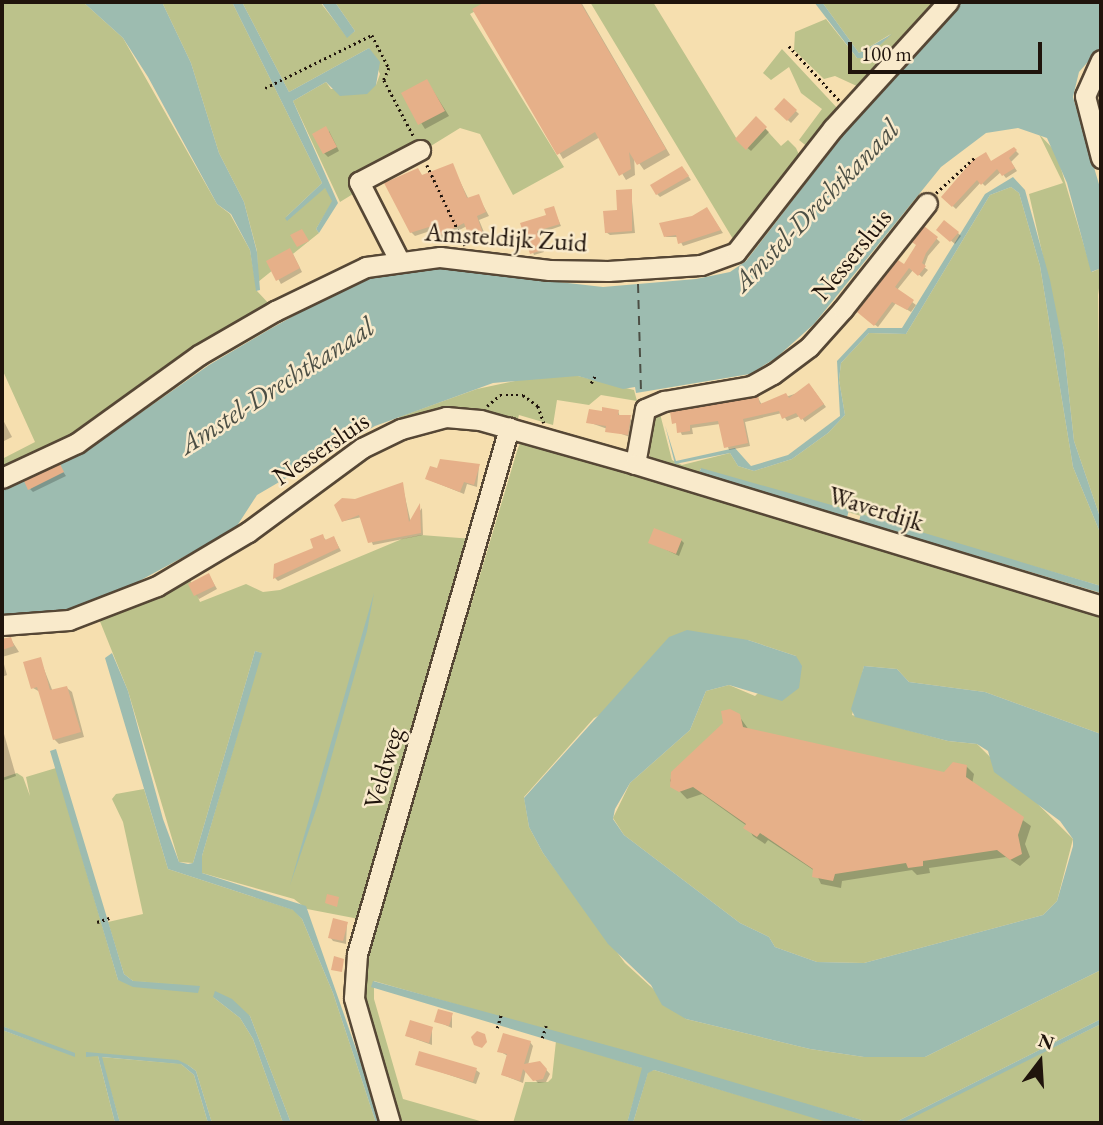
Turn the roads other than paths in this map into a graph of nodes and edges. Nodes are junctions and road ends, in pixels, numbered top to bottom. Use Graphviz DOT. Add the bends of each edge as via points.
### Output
graph roads {
  1 [pos="948,2"];
  2 [pos="1101,61"];
  3 [pos="420,150"];
  4 [pos="1101,159"];
  5 [pos="927,203"];
  6 [pos="399,260"];
  7 [pos="509,428"];
  8 [pos="635,464"];
  9 [pos="2,478"];
  10 [pos="1101,606"];
  11 [pos="2,625"];
  12 [pos="390,1123"];
  1 -- 6 [label="street, Amsteldijk Zuid" via="849,110 736,252 701,265 637,276 472,260"];
  2 -- 4 [label="street" via="1085,96"];
  3 -- 6 [label="street" via="359,182"];
  5 -- 8 [label="street, Nessersluis" via="826,328 773,374 751,386 643,401"];
  6 -- 9 [label="street, Amsteldijk Zuid" via="366,267 275,311 199,355 76,443"];
  7 -- 8 [label="street, Nessersluis"];
  7 -- 11 [label="street, Nessersluis" via="481,419 446,417 401,429 362,448 248,532 124,601 69,620"];
  7 -- 12 [label="street, Veldweg" via="357,954 354,998"];
  8 -- 10 [label="street, Waverdijk"];
}
